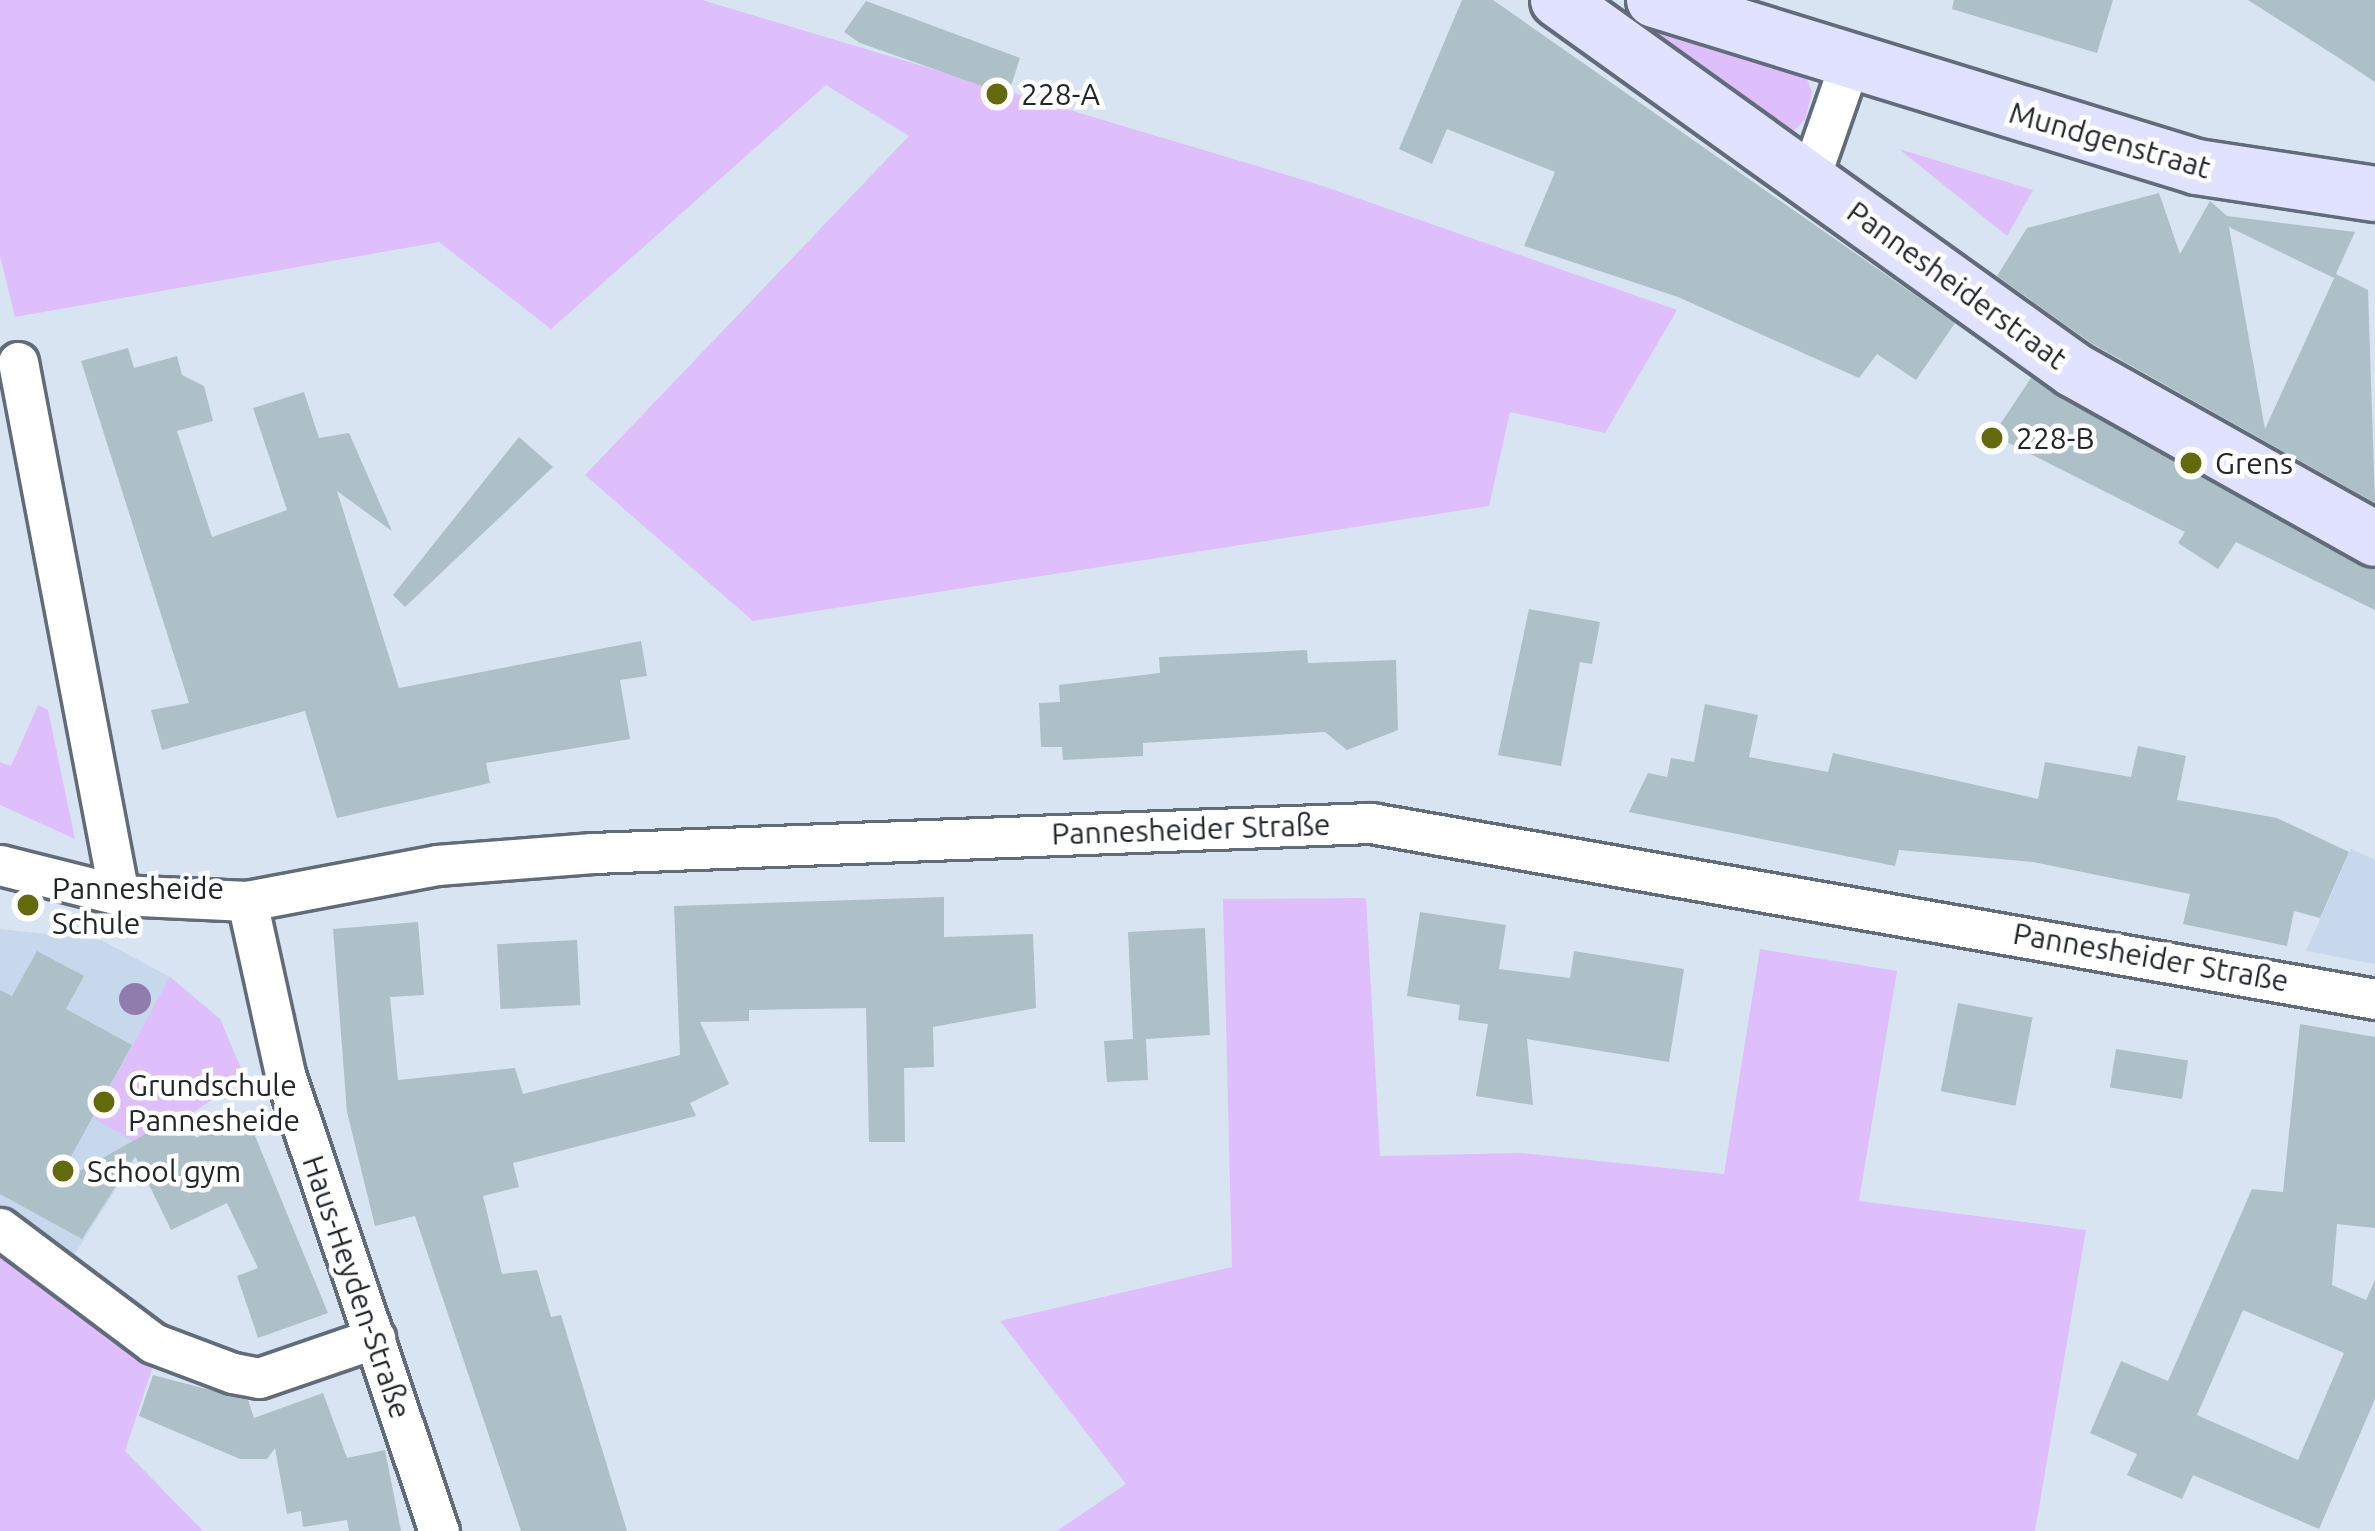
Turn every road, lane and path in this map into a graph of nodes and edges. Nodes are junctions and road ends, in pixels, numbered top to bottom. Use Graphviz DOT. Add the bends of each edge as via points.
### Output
graph roads {
  1 [pos="1558,0"];
  2 [pos="1654,0"];
  3 [pos="1850,62"];
  4 [pos="1810,177"];
  5 [pos="2375,194"];
  6 [pos="18,362"];
  7 [pos="2375,538"];
  8 [pos="0,865"];
  9 [pos="119,895"];
  10 [pos="247,901"];
  11 [pos="2375,999"];
  12 [pos="0,1228"];
  13 [pos="375,1338"];
  14 [pos="440,1531"];
  1 -- 4 [label="street, Pannesheiderstraat"];
  2 -- 3 [label="street, Mundgenstraat"];
  3 -- 4 [label="street"];
  3 -- 5 [label="street, Mundgenstraat" via="2197,167"];
  4 -- 7 [label="street, Pannesheiderstraat" via="2074,370"];
  6 -- 9 [label="street"];
  8 -- 9 [label="street, Pannesheider Straße"];
  9 -- 10 [label="street, Pannesheider Straße"];
  10 -- 11 [label="street, Pannesheider Straße" via="436,865 570,855 1372,823"];
  10 -- 13 [label="street, Haus-Heyden-Straße" via="255,974"];
  12 -- 13 [label="street" via="153,1342 232,1373 259,1378"];
  13 -- 14 [label="street, Haus-Heyden-Straße"];
}
